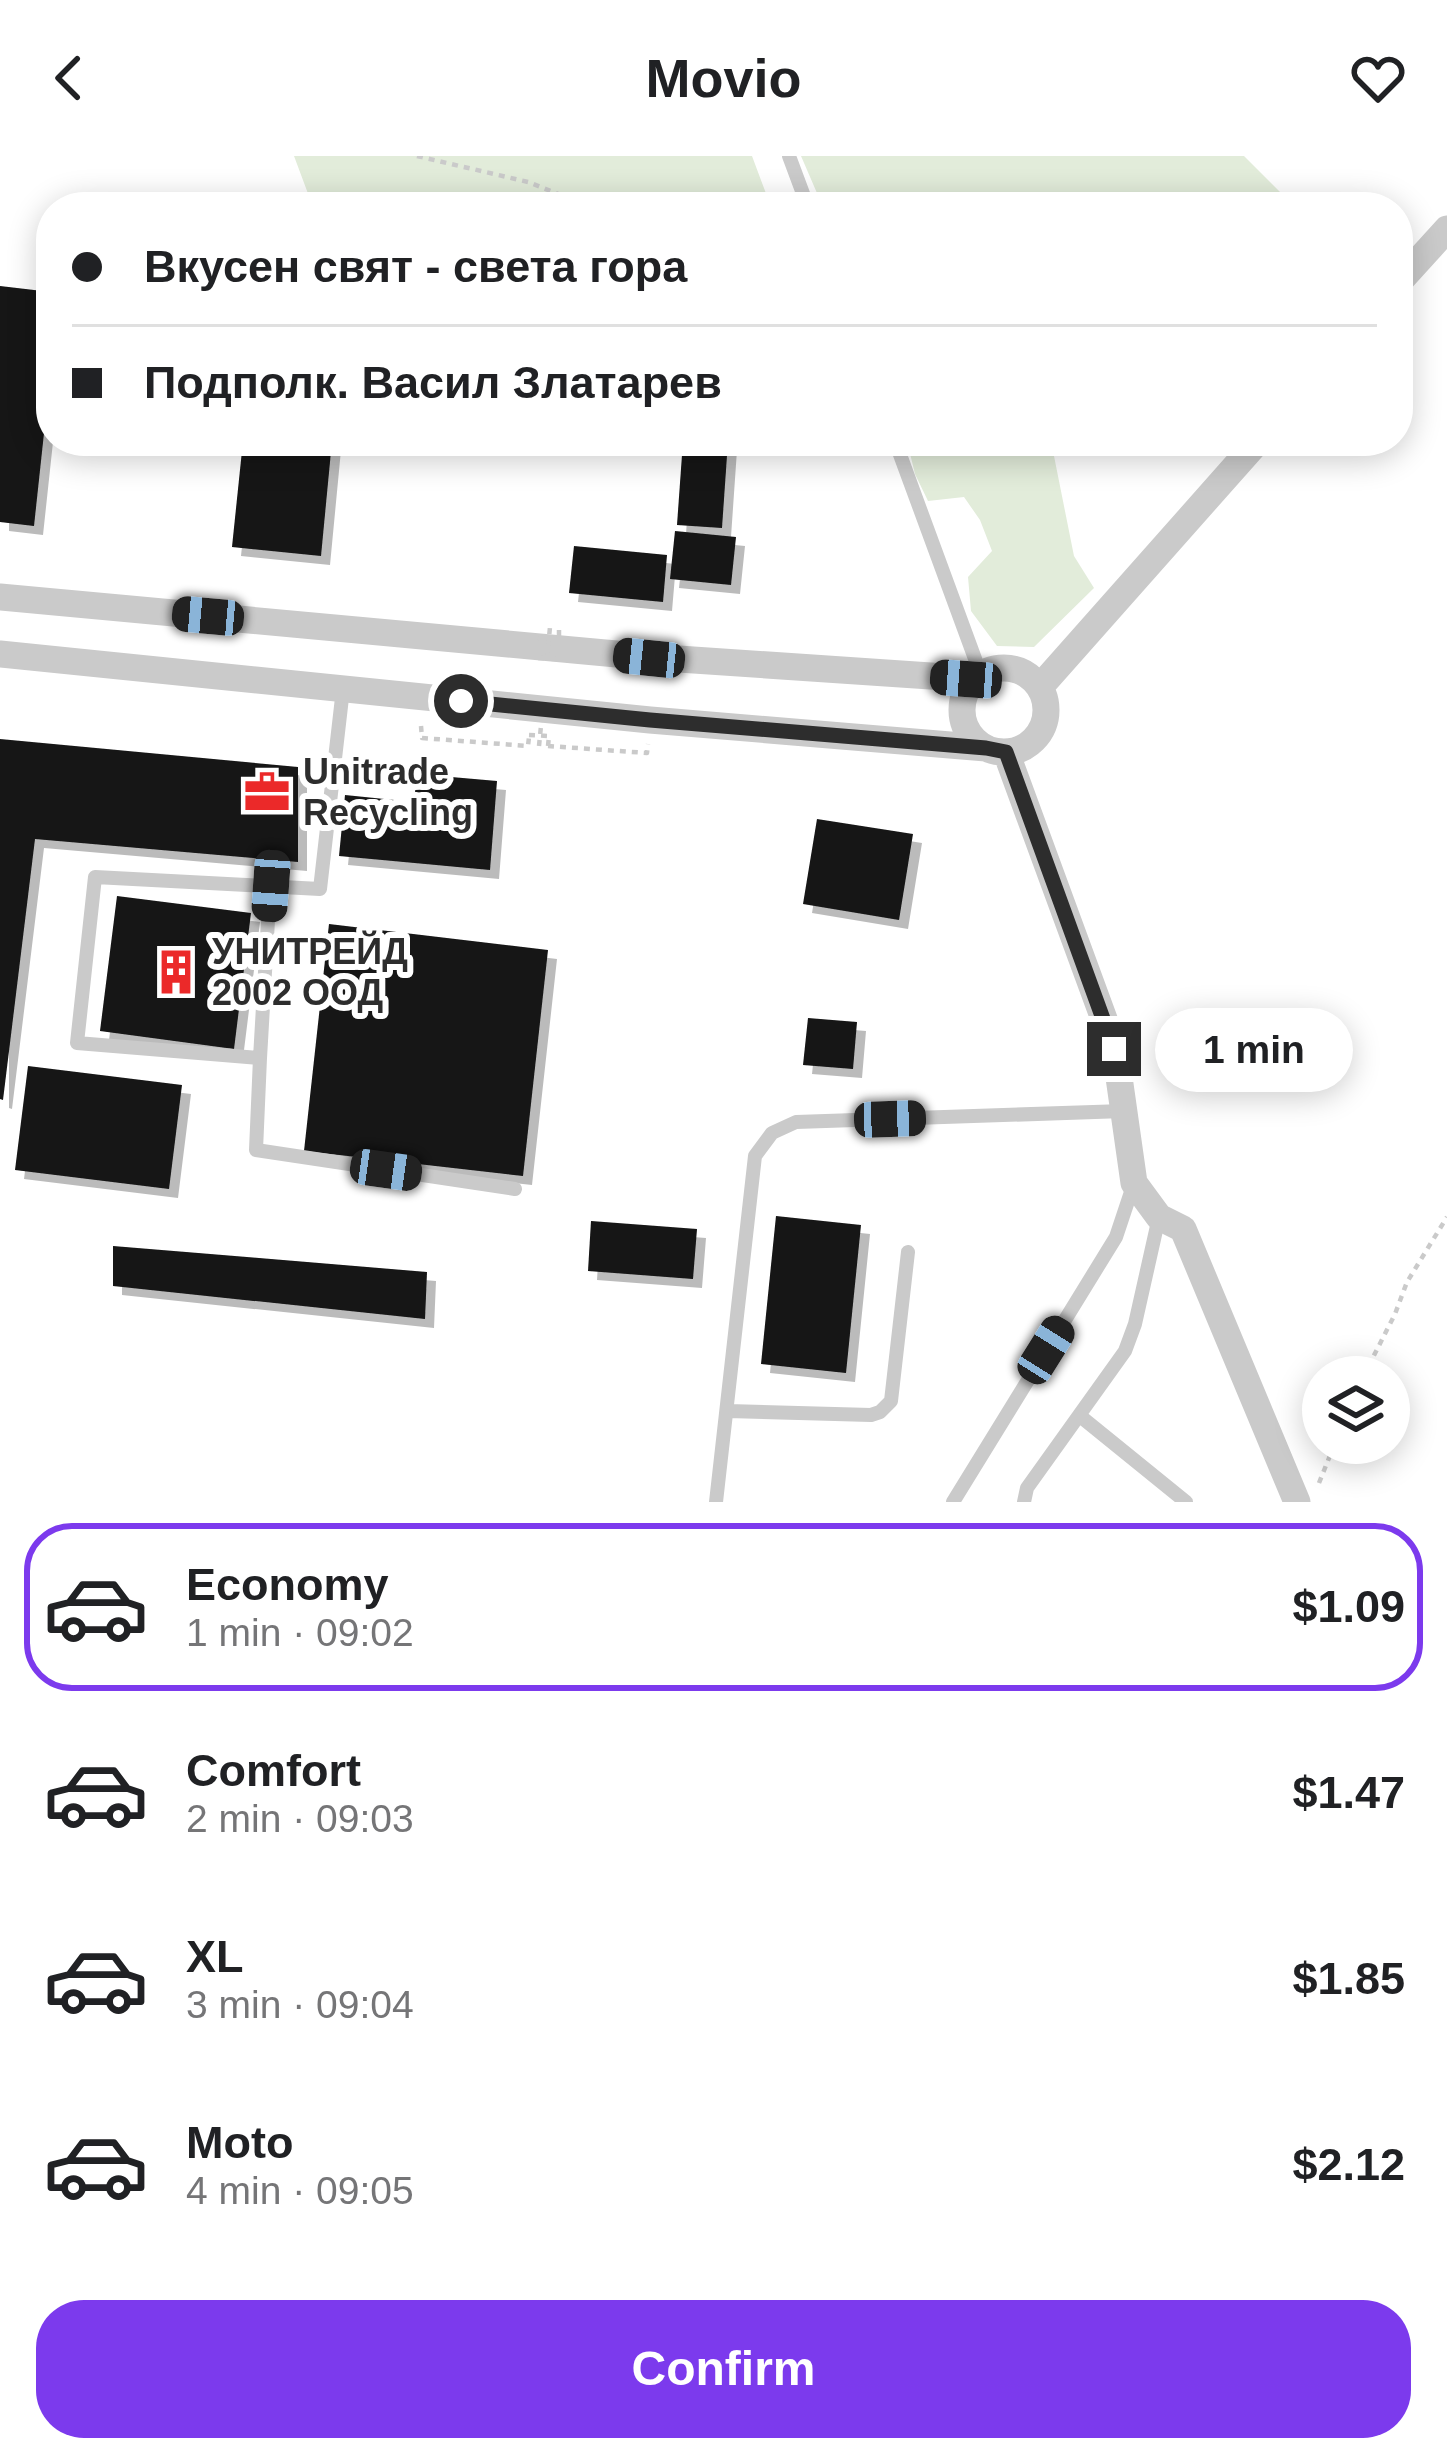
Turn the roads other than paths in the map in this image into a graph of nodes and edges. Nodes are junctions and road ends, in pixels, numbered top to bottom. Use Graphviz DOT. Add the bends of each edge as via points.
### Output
graph roads {
  1 [pos="789,156"];
  2 [pos="802,192"];
  3 [pos="1447,229"];
  4 [pos="1413,266"];
  5 [pos="900,456"];
  6 [pos="1245,456"];
  7 [pos="0,597"];
  8 [pos="0,654"];
  9 [pos="978,677"];
  10 [pos="1040,686"];
  11 [pos="343,689"];
  12 [pos="996,750"];
  13 [pos="271,886"];
  14 [pos="260,1058"];
  15 [pos="1124,1111"];
  16 [pos="1134,1183"];
  17 [pos="515,1189"];
  18 [pos="1159,1217"];
  19 [pos="908,1252"];
  20 [pos="728,1412"];
  21 [pos="1080,1416"];
  22 [pos="1298,1495"];
  23 [pos="716,1502"];
  24 [pos="953,1502"];
  25 [pos="1024,1502"];
  26 [pos="1186,1502"];
  1 -- 2 [label="lane"];
  3 -- 4 [label="street"];
  5 -- 9 [label="lane"];
  6 -- 10 [label="street"];
  7 -- 9 [label="street" via="649,658"];
  8 -- 11 [label="street"];
  9 -- 10 [label="street" via="1013,668"];
  9 -- 12 [label="street" via="962,716 975,740"];
  10 -- 12 [label="street" via="1047,710 1040,733 1021,748"];
  11 -- 12 [label="street"];
  11 -- 13 [label="lane" via="320,889"];
  12 -- 15 [label="street" via="1114,1049"];
  13 -- 14 [label="lane"];
  13 -- 14 [label="lane" via="95,877 77,1043"];
  14 -- 17 [label="lane" via="256,1150"];
  15 -- 16 [label="street"];
  15 -- 20 [label="lane" via="796,1122 772,1133 755,1156"];
  16 -- 18 [label="street"];
  16 -- 24 [label="lane" via="1116,1237"];
  18 -- 21 [label="lane" via="1125,1351"];
  18 -- 22 [label="street" via="1184,1228"];
  19 -- 20 [label="lane" via="891,1401 880,1412"];
  20 -- 23 [label="lane"];
  21 -- 25 [label="lane"];
  21 -- 26 [label="lane"];
}
